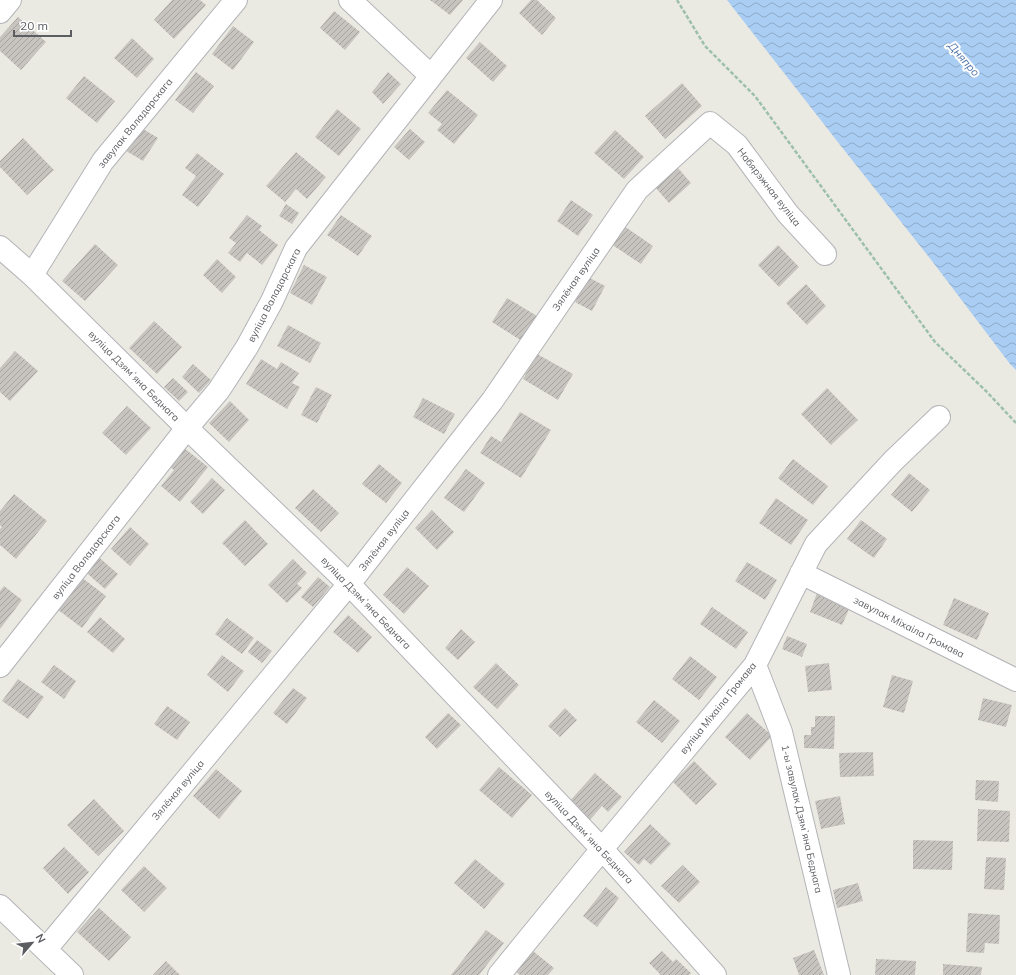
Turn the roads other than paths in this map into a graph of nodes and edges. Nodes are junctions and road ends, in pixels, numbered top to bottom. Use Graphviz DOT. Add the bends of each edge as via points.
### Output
graph roads {
  1 [pos="10,0"];
  2 [pos="236,0"];
  3 [pos="350,0"];
  4 [pos="491,0"];
  5 [pos="0,12"];
  6 [pos="430,76"];
  7 [pos="710,123"];
  8 [pos="0,247"];
  9 [pos="825,254"];
  10 [pos="32,275"];
  11 [pos="939,417"];
  12 [pos="187,428"];
  13 [pos="801,573"];
  14 [pos="349,584"];
  15 [pos="755,665"];
  16 [pos="0,666"];
  17 [pos="1016,680"];
  18 [pos="602,849"];
  19 [pos="0,906"];
  20 [pos="46,949"];
  21 [pos="72,975"];
  22 [pos="498,975"];
  23 [pos="715,975"];
  24 [pos="839,975"];
  1 -- 5 [label="street"];
  2 -- 10 [label="street, завулак Валадарскага" via="103,161"];
  3 -- 6 [label="street"];
  4 -- 6 [label="street, вуліца Валадарскага"];
  6 -- 12 [label="street, вуліца Валадарскага" via="296,248 272,301 247,347 219,390"];
  7 -- 9 [label="street, Набярэжная вуліца" via="737,145 788,214"];
  7 -- 14 [label="street, Зялёная вуліца" via="637,190 492,401"];
  8 -- 10 [label="street, вуліца Дзямʼяна Беднага"];
  10 -- 12 [label="street, вуліца Дзямʼяна Беднага"];
  11 -- 13 [label="street, вуліца Міхаіла Громава" via="893,461 816,544"];
  12 -- 14 [label="street, вуліца Дзямʼяна Беднага"];
  12 -- 16 [label="street, вуліца Валадарскага"];
  13 -- 15 [label="street, вуліца Міхаіла Громава"];
  13 -- 17 [label="street, завулак Міхаіла Громава"];
  14 -- 18 [label="street, вуліца Дзямʼяна Беднага"];
  14 -- 20 [label="street, Зялёная вуліца"];
  15 -- 18 [label="street, вуліца Міхаіла Громава"];
  15 -- 24 [label="street, 1-ы завулак Дзямʼяна Беднага" via="781,732"];
  18 -- 22 [label="street, вуліца Міхаіла Громава"];
  18 -- 23 [label="street, вуліца Дзямʼяна Беднага"];
  19 -- 20 [label="street"];
  20 -- 21 [label="street"];
}
